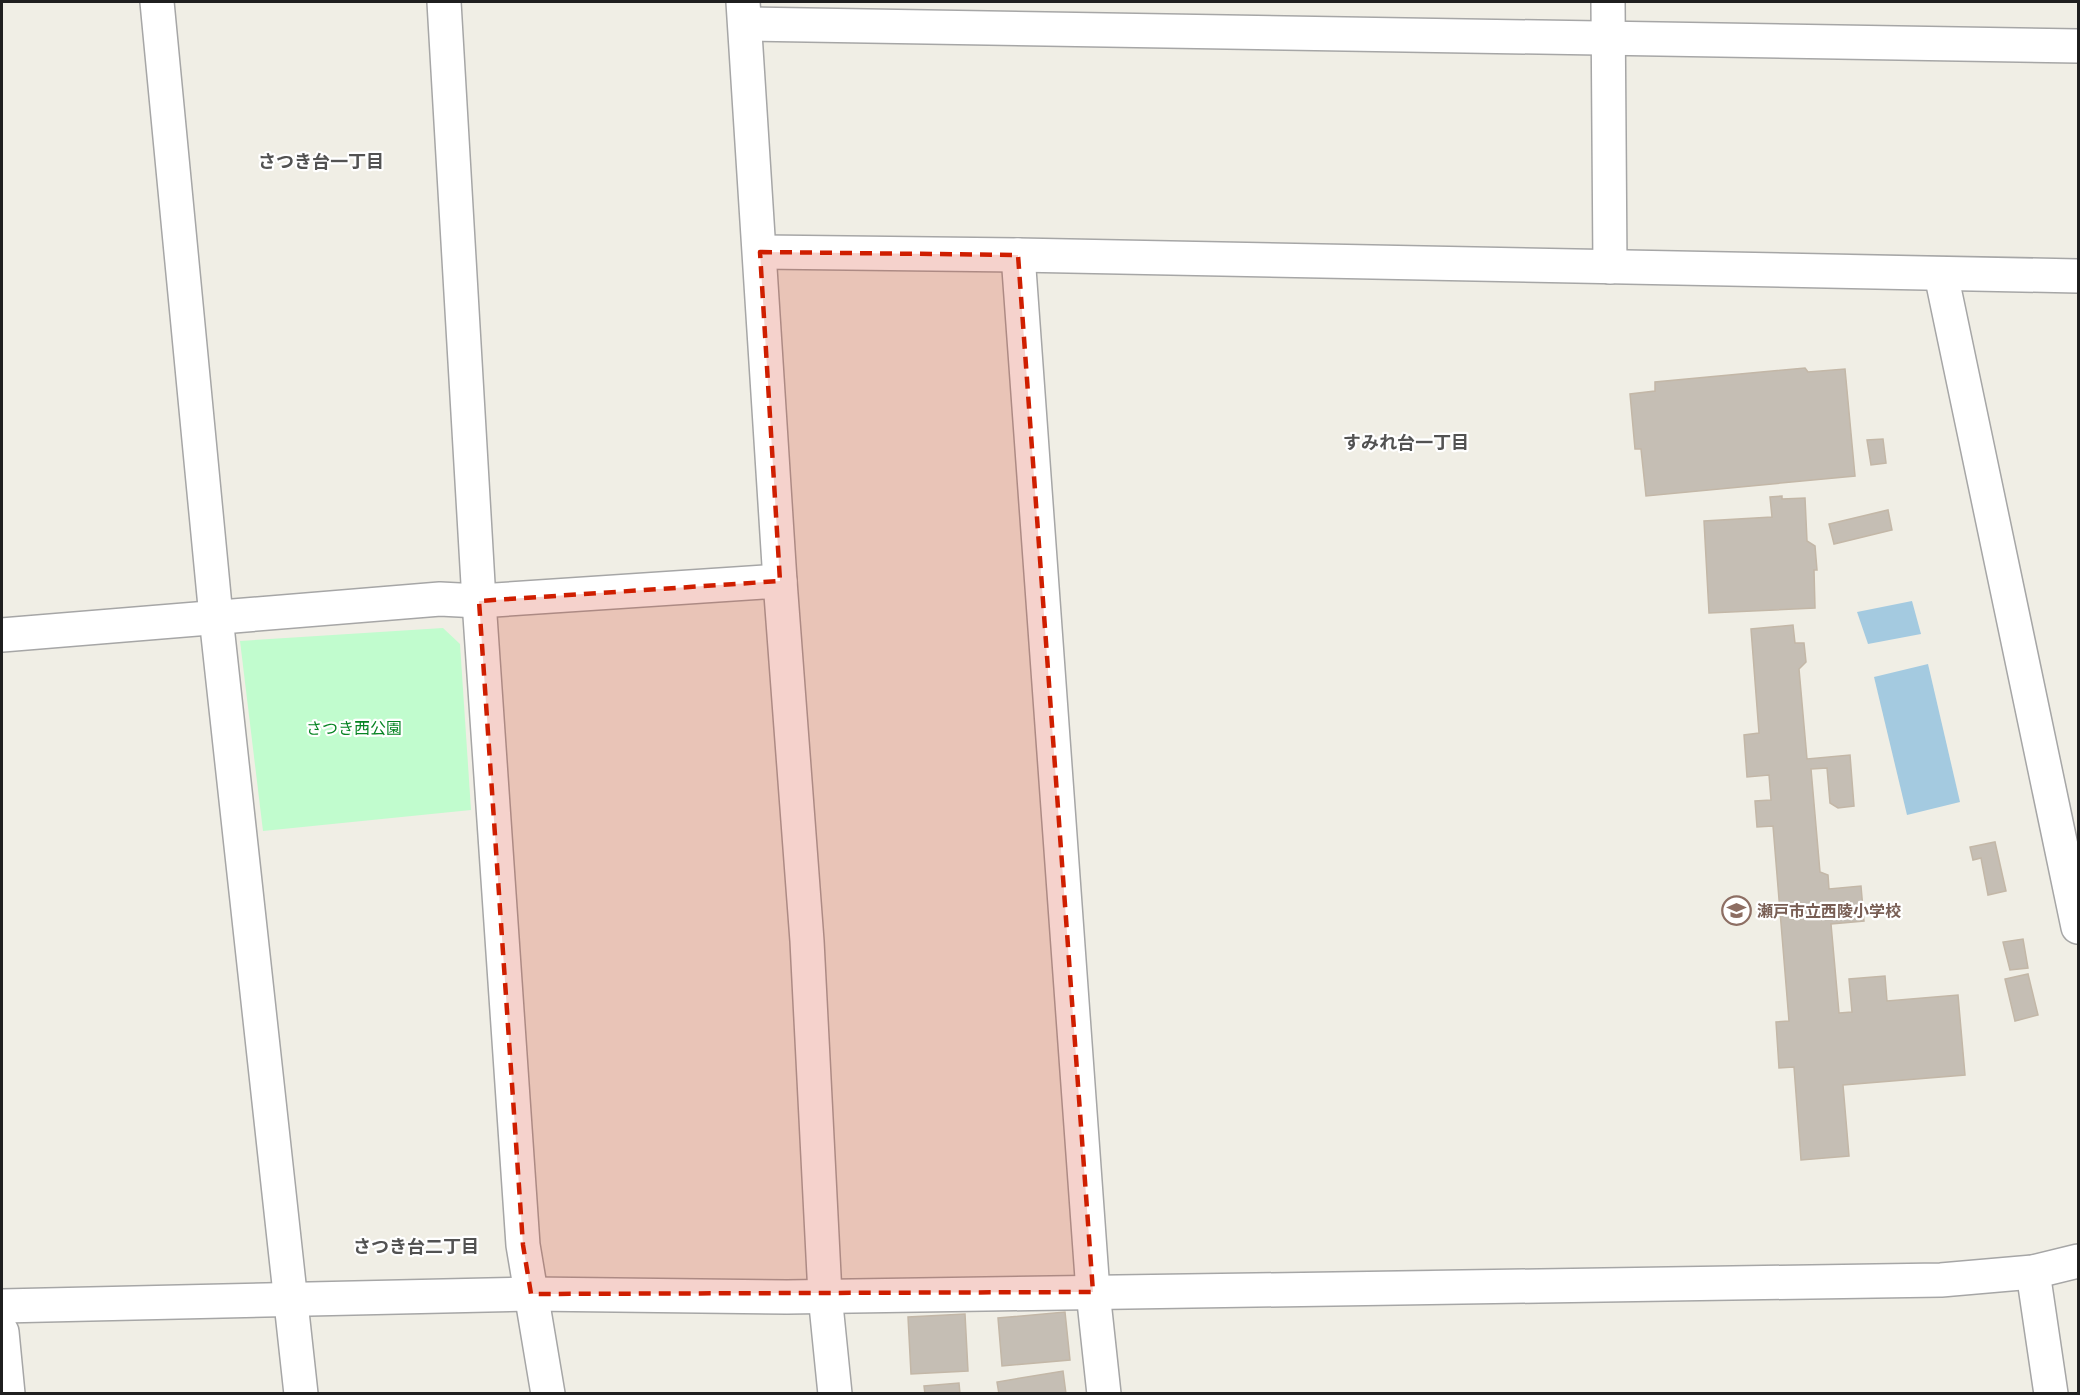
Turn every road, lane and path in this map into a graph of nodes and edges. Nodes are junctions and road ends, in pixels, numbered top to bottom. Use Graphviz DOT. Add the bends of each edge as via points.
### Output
graph roads {
  1 [pos="157,2"];
  2 [pos="444,2"];
  3 [pos="1608,2"];
  4 [pos="744,13"];
  5 [pos="1608,38"];
  6 [pos="2079,46"];
  7 [pos="760,252"];
  8 [pos="1018,255"];
  9 [pos="1610,267"];
  10 [pos="1941,274"];
  11 [pos="2079,276"];
  12 [pos="780,581"];
  13 [pos="479,601"];
  14 [pos="216,617"];
  15 [pos="2,635"];
  16 [pos="2079,927"];
  17 [pos="2079,1261"];
  18 [pos="2033,1272"];
  19 [pos="1093,1292"];
  20 [pos="531,1294"];
  21 [pos="825,1296"];
  22 [pos="290,1300"];
  23 [pos="2,1306"];
  24 [pos="2,1332"];
  25 [pos="8,1394"];
  26 [pos="301,1394"];
  27 [pos="548,1394"];
  28 [pos="835,1394"];
  29 [pos="1104,1394"];
  30 [pos="2051,1394"];
  1 -- 14 [label="street"];
  2 -- 13 [label="street"];
  3 -- 5 [label="street"];
  4 -- 5 [label="street"];
  4 -- 7 [label="street"];
  5 -- 6 [label="street"];
  5 -- 9 [label="street"];
  7 -- 8 [label="street"];
  7 -- 12 [label="street"];
  8 -- 9 [label="street"];
  8 -- 19 [label="street"];
  9 -- 10 [label="street"];
  10 -- 11 [label="street"];
  10 -- 16 [label="street"];
  12 -- 13 [label="street"];
  12 -- 21 [label="street" via="807,940"];
  13 -- 14 [label="street" via="440,599"];
  13 -- 20 [label="street" via="523,1245"];
  14 -- 15 [label="street"];
  14 -- 22 [label="street"];
  17 -- 18 [label="street"];
  18 -- 19 [label="street" via="1941,1280"];
  18 -- 30 [label="street"];
  19 -- 21 [label="street"];
  19 -- 29 [label="street"];
  20 -- 21 [label="street"];
  20 -- 22 [label="street"];
  20 -- 27 [label="street"];
  21 -- 28 [label="street"];
  22 -- 23 [label="street"];
  22 -- 26 [label="street"];
  24 -- 25 [label="street"];
}
